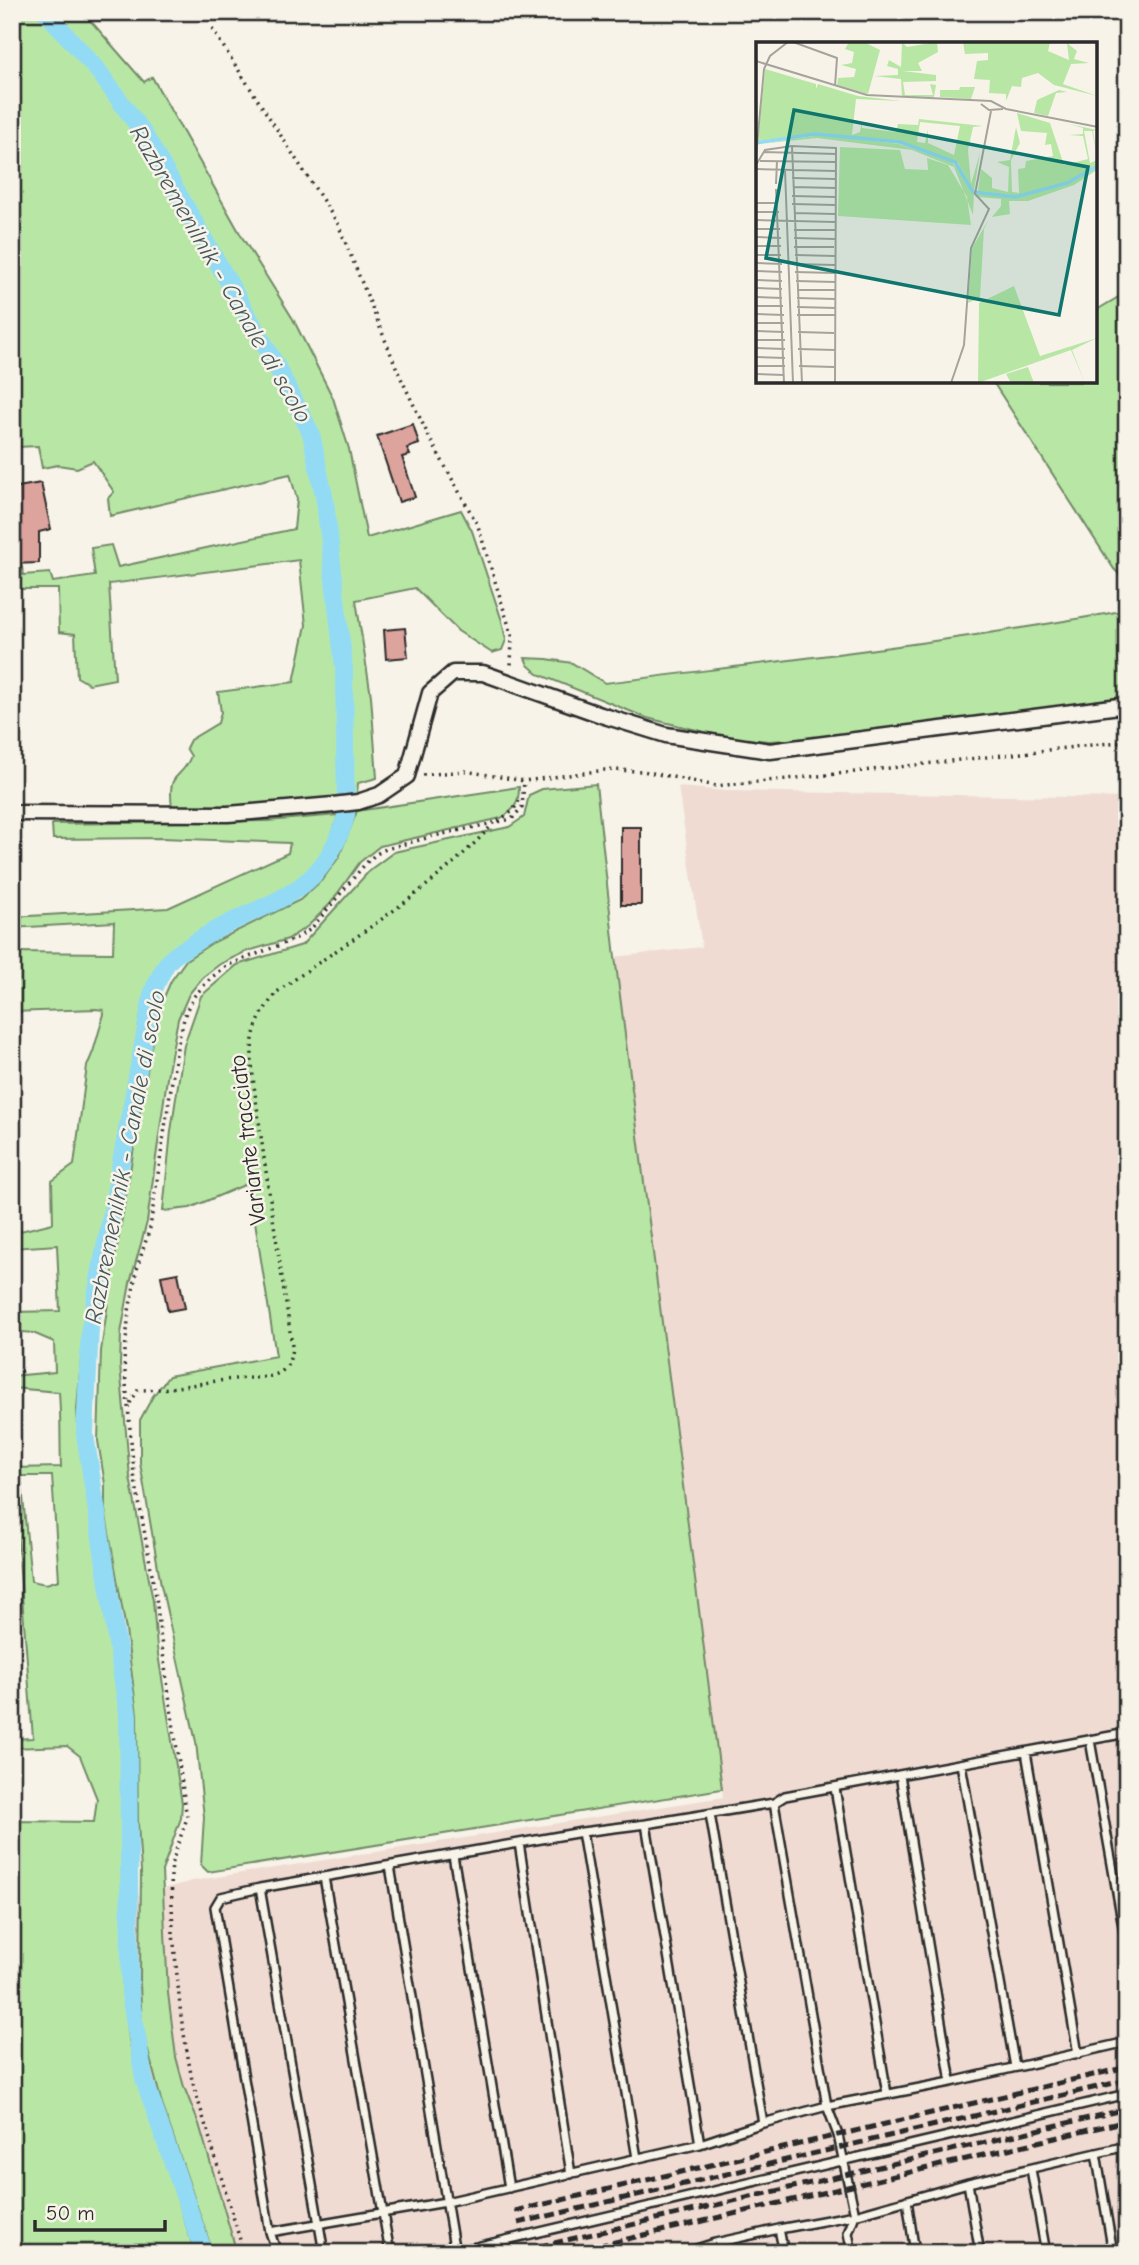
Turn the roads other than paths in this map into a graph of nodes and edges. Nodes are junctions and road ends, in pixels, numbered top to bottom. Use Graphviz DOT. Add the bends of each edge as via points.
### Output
graph roads {
  1 [pos="1127,705"];
  2 [pos="12,813"];
  3 [pos="1127,1733"];
  4 [pos="1090,1740"];
  5 [pos="1026,1752"];
  6 [pos="961,1764"];
  7 [pos="900,1775"];
  8 [pos="835,1788"];
  9 [pos="774,1803"];
  10 [pos="710,1814"];
  11 [pos="646,1824"];
  12 [pos="582,1832"];
  13 [pos="519,1843"];
  14 [pos="453,1855"];
  15 [pos="390,1866"];
  16 [pos="324,1877"];
  17 [pos="260,1888"];
  18 [pos="1127,1949"];
  19 [pos="1127,2042"];
  20 [pos="1078,2054"];
  21 [pos="1015,2067"];
  22 [pos="951,2082"];
  23 [pos="887,2094"];
  24 [pos="1127,2094"];
  25 [pos="827,2106"];
  26 [pos="763,2123"];
  27 [pos="700,2144"];
  28 [pos="1127,2146"];
  29 [pos="1096,2153"];
  30 [pos="637,2158"];
  31 [pos="844,2161"];
  32 [pos="1031,2169"];
  33 [pos="571,2174"];
  34 [pos="968,2183"];
  35 [pos="509,2188"];
  36 [pos="907,2200"];
  37 [pos="446,2202"];
  38 [pos="383,2214"];
  39 [pos="855,2215"];
  40 [pos="319,2224"];
  41 [pos="779,2229"];
  42 [pos="270,2232"];
  43 [pos="715,2243"];
  44 [pos="455,2252"];
  45 [pos="277,2253"];
  46 [pos="324,2253"];
  47 [pos="390,2253"];
  48 [pos="684,2253"];
  49 [pos="717,2253"];
  50 [pos="784,2253"];
  51 [pos="852,2253"];
  52 [pos="915,2253"];
  53 [pos="980,2253"];
  54 [pos="1046,2253"];
  55 [pos="1113,2253"];
  1 -- 2 [label="street" via="770,751 666,735 484,673 453,673 430,693 407,776 358,802 228,814"];
  3 -- 4 [label="lane"];
  4 -- 5 [label="lane"];
  4 -- 18 [label="lane"];
  5 -- 6 [label="lane"];
  5 -- 20 [label="lane"];
  6 -- 7 [label="lane"];
  6 -- 21 [label="lane"];
  7 -- 8 [label="lane"];
  7 -- 22 [label="lane"];
  8 -- 9 [label="lane" via="785,1796"];
  8 -- 23 [label="lane"];
  9 -- 10 [label="lane"];
  9 -- 25 [label="lane"];
  10 -- 11 [label="lane"];
  10 -- 26 [label="lane"];
  11 -- 12 [label="lane"];
  11 -- 27 [label="lane"];
  12 -- 13 [label="lane"];
  12 -- 30 [label="lane"];
  13 -- 14 [label="lane"];
  13 -- 33 [label="lane"];
  14 -- 15 [label="lane"];
  14 -- 35 [label="lane"];
  15 -- 16 [label="lane"];
  15 -- 37 [label="lane"];
  16 -- 17 [label="lane"];
  16 -- 38 [label="lane"];
  17 -- 40 [label="lane"];
  17 -- 42 [label="lane" via="221,1897 215,1907"];
  19 -- 20 [label="lane"];
  20 -- 21 [label="lane"];
  21 -- 22 [label="lane"];
  22 -- 23 [label="lane"];
  23 -- 25 [label="lane"];
  24 -- 31 [label="lane"];
  25 -- 26 [label="lane"];
  25 -- 31 [label="lane"];
  26 -- 27 [label="lane"];
  27 -- 30 [label="lane"];
  28 -- 29 [label="lane"];
  29 -- 32 [label="lane"];
  29 -- 55 [label="lane"];
  30 -- 33 [label="lane"];
  31 -- 39 [label="lane"];
  31 -- 44 [label="lane"];
  32 -- 34 [label="lane"];
  32 -- 54 [label="lane"];
  33 -- 35 [label="lane"];
  34 -- 36 [label="lane"];
  34 -- 53 [label="lane"];
  35 -- 37 [label="lane"];
  36 -- 39 [label="lane"];
  36 -- 52 [label="lane"];
  37 -- 38 [label="lane"];
  37 -- 44 [label="lane"];
  38 -- 40 [label="lane"];
  38 -- 47 [label="lane"];
  39 -- 41 [label="lane"];
  39 -- 51 [label="lane" via="848,2233"];
  40 -- 42 [label="lane"];
  40 -- 46 [label="lane"];
  41 -- 43 [label="lane"];
  41 -- 50 [label="lane"];
  42 -- 45 [label="lane"];
  43 -- 48 [label="lane"];
  43 -- 49 [label="lane"];
}
